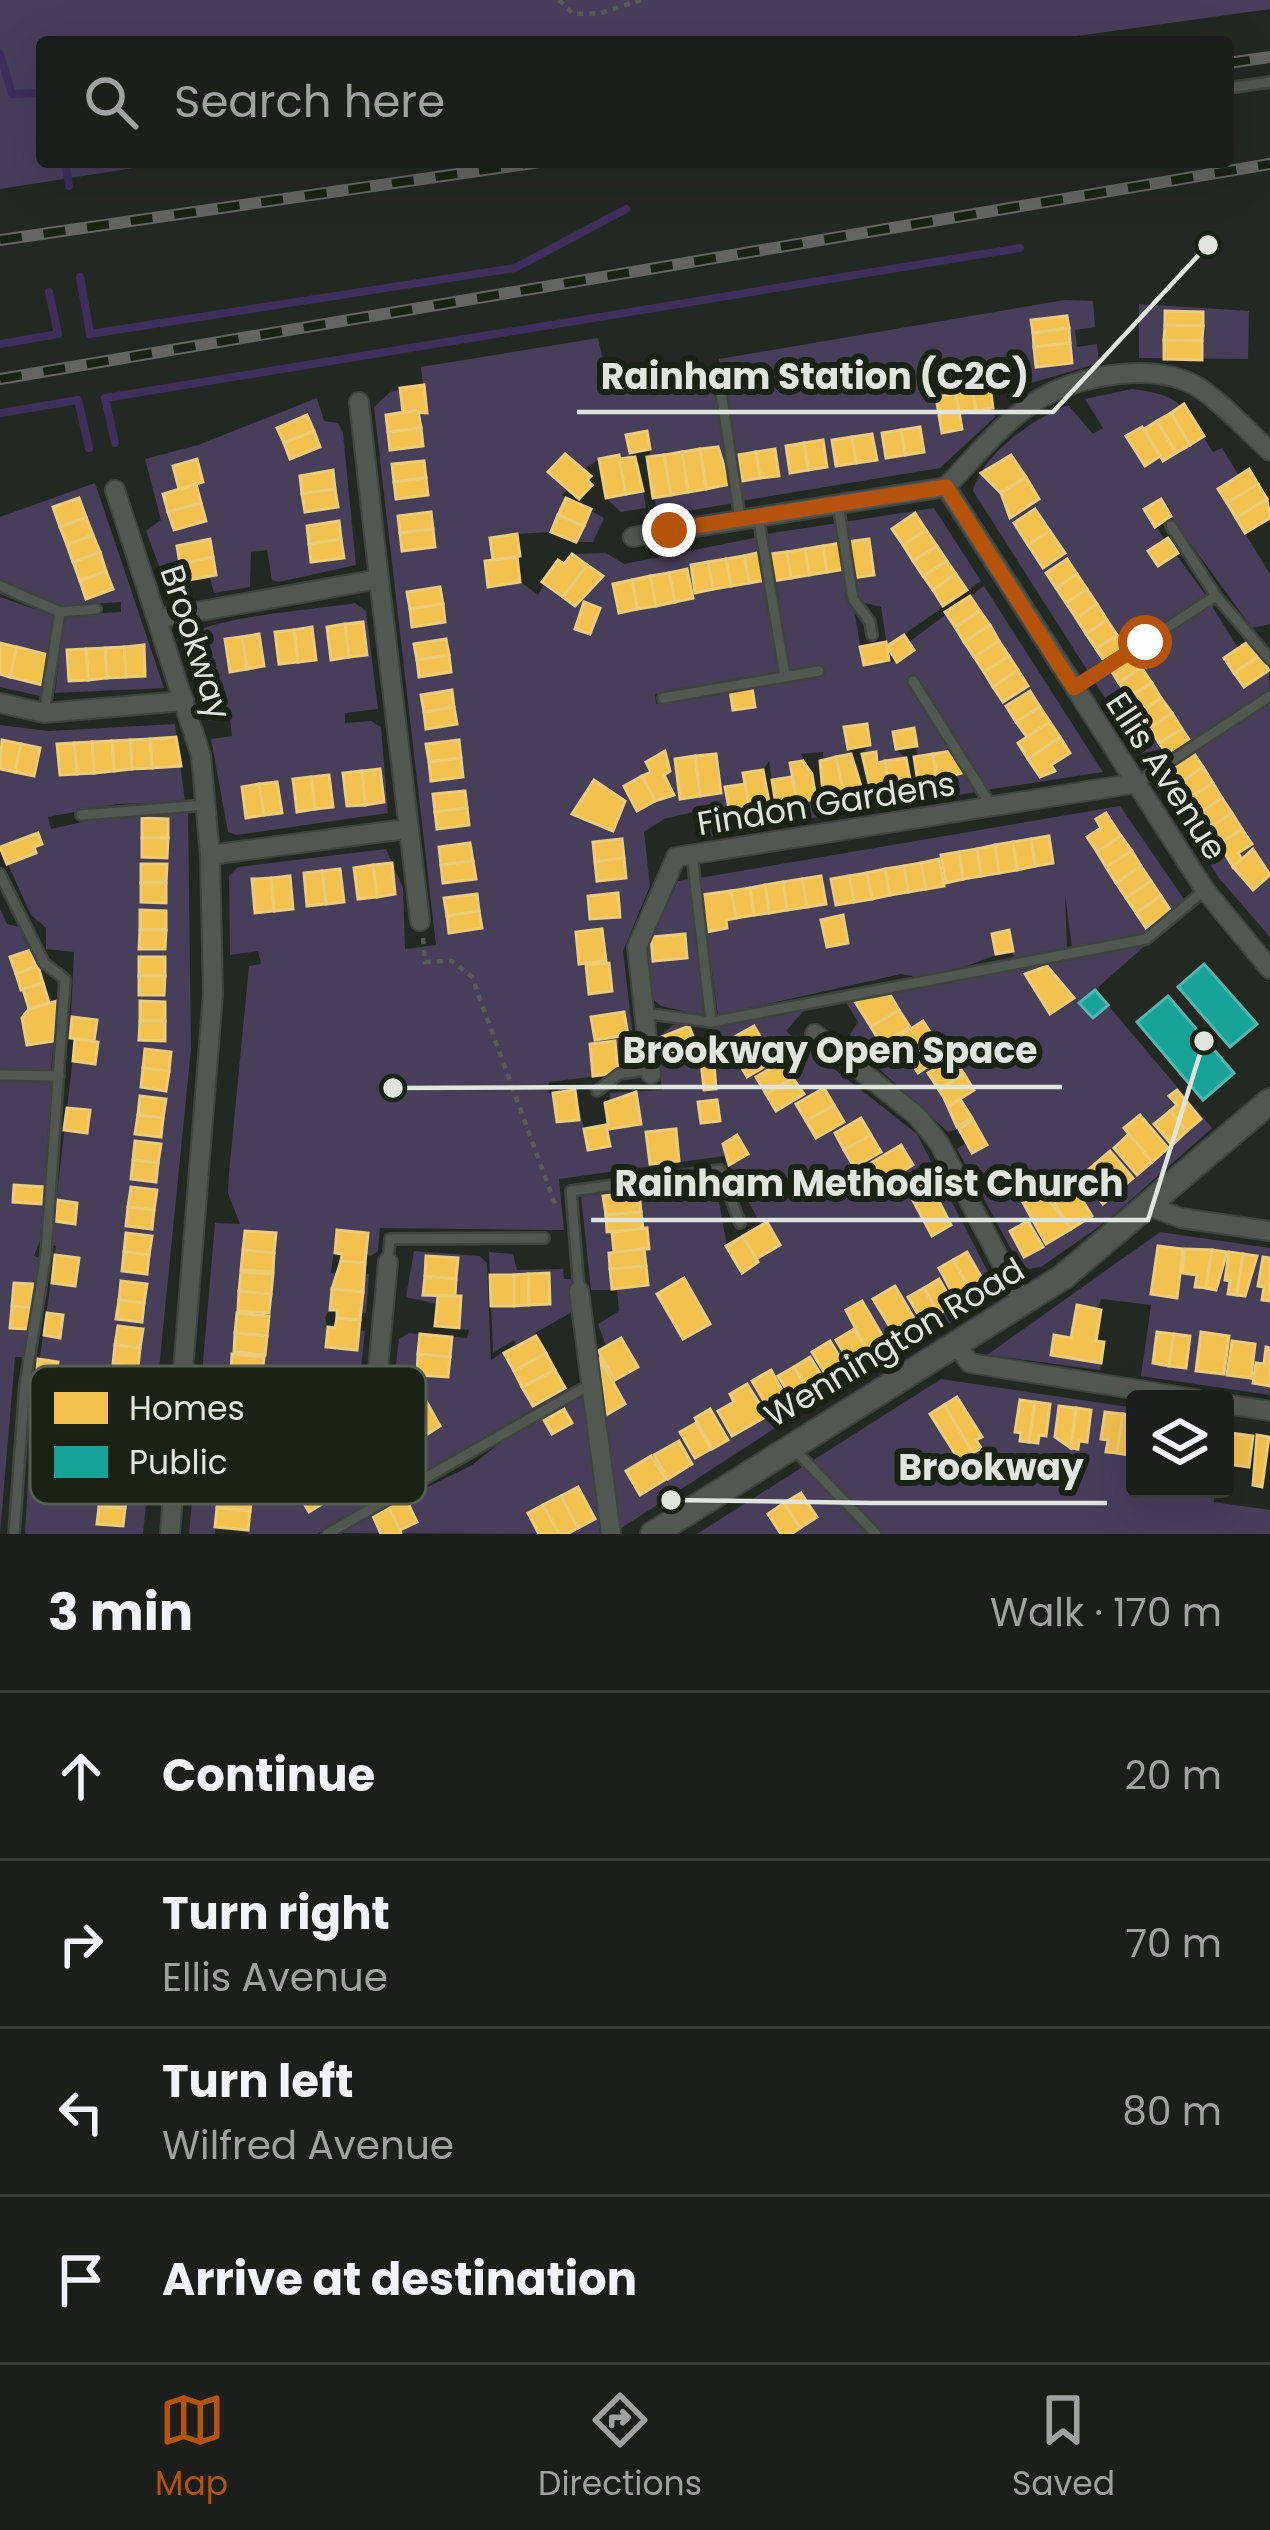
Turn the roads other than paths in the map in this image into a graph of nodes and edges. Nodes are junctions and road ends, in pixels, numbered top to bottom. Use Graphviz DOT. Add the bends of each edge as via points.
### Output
graph roads {
  1 [pos="1270,82"];
  2 [pos="1234,87"];
  3 [pos="718,372"];
  4 [pos="359,402"];
  5 [pos="1270,451"];
  6 [pos="946,487"];
  7 [pos="115,490"];
  8 [pos="837,501"];
  9 [pos="749,516"];
  10 [pos="1171,526"];
  11 [pos="633,537"];
  12 [pos="380,579"];
  13 [pos="0,586"];
  14 [pos="1216,596"];
  15 [pos="96,608"];
  16 [pos="60,612"];
  17 [pos="157,619"];
  18 [pos="872,635"];
  19 [pos="1270,658"];
  20 [pos="819,671"];
  21 [pos="785,676"];
  22 [pos="913,681"];
  23 [pos="1074,688"];
  24 [pos="1270,696"];
  25 [pos="663,698"];
  26 [pos="184,701"];
  27 [pos="0,703"];
  28 [pos="44,713"];
  29 [pos="1137,783"];
  30 [pos="206,805"];
  31 [pos="992,807"];
  32 [pos="81,815"];
  33 [pos="406,829"];
  34 [pos="210,855"];
  35 [pos="692,855"];
  36 [pos="0,874"];
  37 [pos="1205,890"];
  38 [pos="420,921"];
  39 [pos="1270,969"];
  40 [pos="643,1013"];
  41 [pos="711,1022"];
  42 [pos="814,1034"];
  43 [pos="651,1071"];
  44 [pos="0,1075"];
  45 [pos="58,1076"];
  46 [pos="597,1091"];
  47 [pos="1270,1101"];
  48 [pos="1151,1208"];
  49 [pos="740,1223"];
  50 [pos="1270,1231"];
  51 [pos="544,1238"];
  52 [pos="388,1262"];
  53 [pos="579,1291"];
  54 [pos="1023,1304"];
  55 [pos="956,1345"];
  56 [pos="183,1366"];
  57 [pos="378,1366"];
  58 [pos="591,1384"];
  59 [pos="1140,1390"];
  60 [pos="1234,1405"];
  61 [pos="1270,1411"];
  62 [pos="790,1444"];
  63 [pos="426,1477"];
  64 [pos="172,1504"];
  65 [pos="379,1504"];
  66 [pos="14,1534"];
  67 [pos="170,1534"];
  68 [pos="326,1534"];
  69 [pos="611,1534"];
  70 [pos="653,1534"];
  71 [pos="876,1534"];
  1 -- 2 [label="lane"];
  3 -- 9 [label="lane"];
  4 -- 12 [label="street"];
  5 -- 6 [label="street" via="1198,388 1131,374 1040,399"];
  6 -- 8 [label="street"];
  6 -- 23 [label="street, Ellis Avenue"];
  7 -- 17 [label="street, Brookway"];
  8 -- 9 [label="street"];
  8 -- 18 [label="lane" via="853,599"];
  9 -- 11 [label="street"];
  9 -- 21 [label="lane"];
  10 -- 14 [label="lane"];
  12 -- 17 [label="street"];
  12 -- 33 [label="street"];
  13 -- 16 [label="lane"];
  14 -- 19 [label="lane"];
  14 -- 23 [label="lane"];
  15 -- 16 [label="lane"];
  16 -- 28 [label="lane"];
  17 -- 26 [label="street, Brookway"];
  20 -- 21 [label="lane"];
  21 -- 25 [label="lane"];
  22 -- 31 [label="lane"];
  23 -- 29 [label="street, Ellis Avenue"];
  24 -- 29 [label="lane"];
  26 -- 28 [label="street"];
  26 -- 30 [label="street, Brookway"];
  27 -- 28 [label="street"];
  29 -- 31 [label="street, Findon Gardens"];
  29 -- 37 [label="street, Ellis Avenue"];
  30 -- 32 [label="lane"];
  30 -- 34 [label="street, Brookway"];
  31 -- 35 [label="street, Findon Gardens"];
  33 -- 34 [label="street"];
  33 -- 38 [label="street"];
  34 -- 56 [label="street, Brookway" via="213,994"];
  35 -- 40 [label="street, Findon Gardens" via="676,857 637,947"];
  35 -- 41 [label="lane"];
  36 -- 45 [label="lane" via="44,963 65,979"];
  37 -- 39 [label="street, Ellis Avenue"];
  37 -- 41 [label="lane" via="1146,939"];
  40 -- 41 [label="lane"];
  40 -- 43 [label="street, Findon Gardens"];
  42 -- 54 [label="street" via="939,1143"];
  43 -- 46 [label="lane" via="619,1074"];
  44 -- 45 [label="lane"];
  45 -- 66 [label="lane"];
  47 -- 48 [label="main road, Wennington Road"];
  48 -- 50 [label="street"];
  48 -- 54 [label="main road, Wennington Road"];
  49 -- 53 [label="lane" via="720,1170 571,1191"];
  51 -- 52 [label="lane" via="390,1239"];
  52 -- 57 [label="street"];
  53 -- 58 [label="street"];
  54 -- 55 [label="main road, Wennington Road"];
  55 -- 59 [label="street" via="970,1363"];
  55 -- 62 [label="main road, Wennington Road"];
  58 -- 63 [label="lane"];
  58 -- 69 [label="street"];
  60 -- 61 [label="street"];
  62 -- 70 [label="main road, Wennington Road"];
  62 -- 71 [label="lane"];
  64 -- 67 [label="street, Brookway"];
  65 -- 68 [label="lane"];
}
